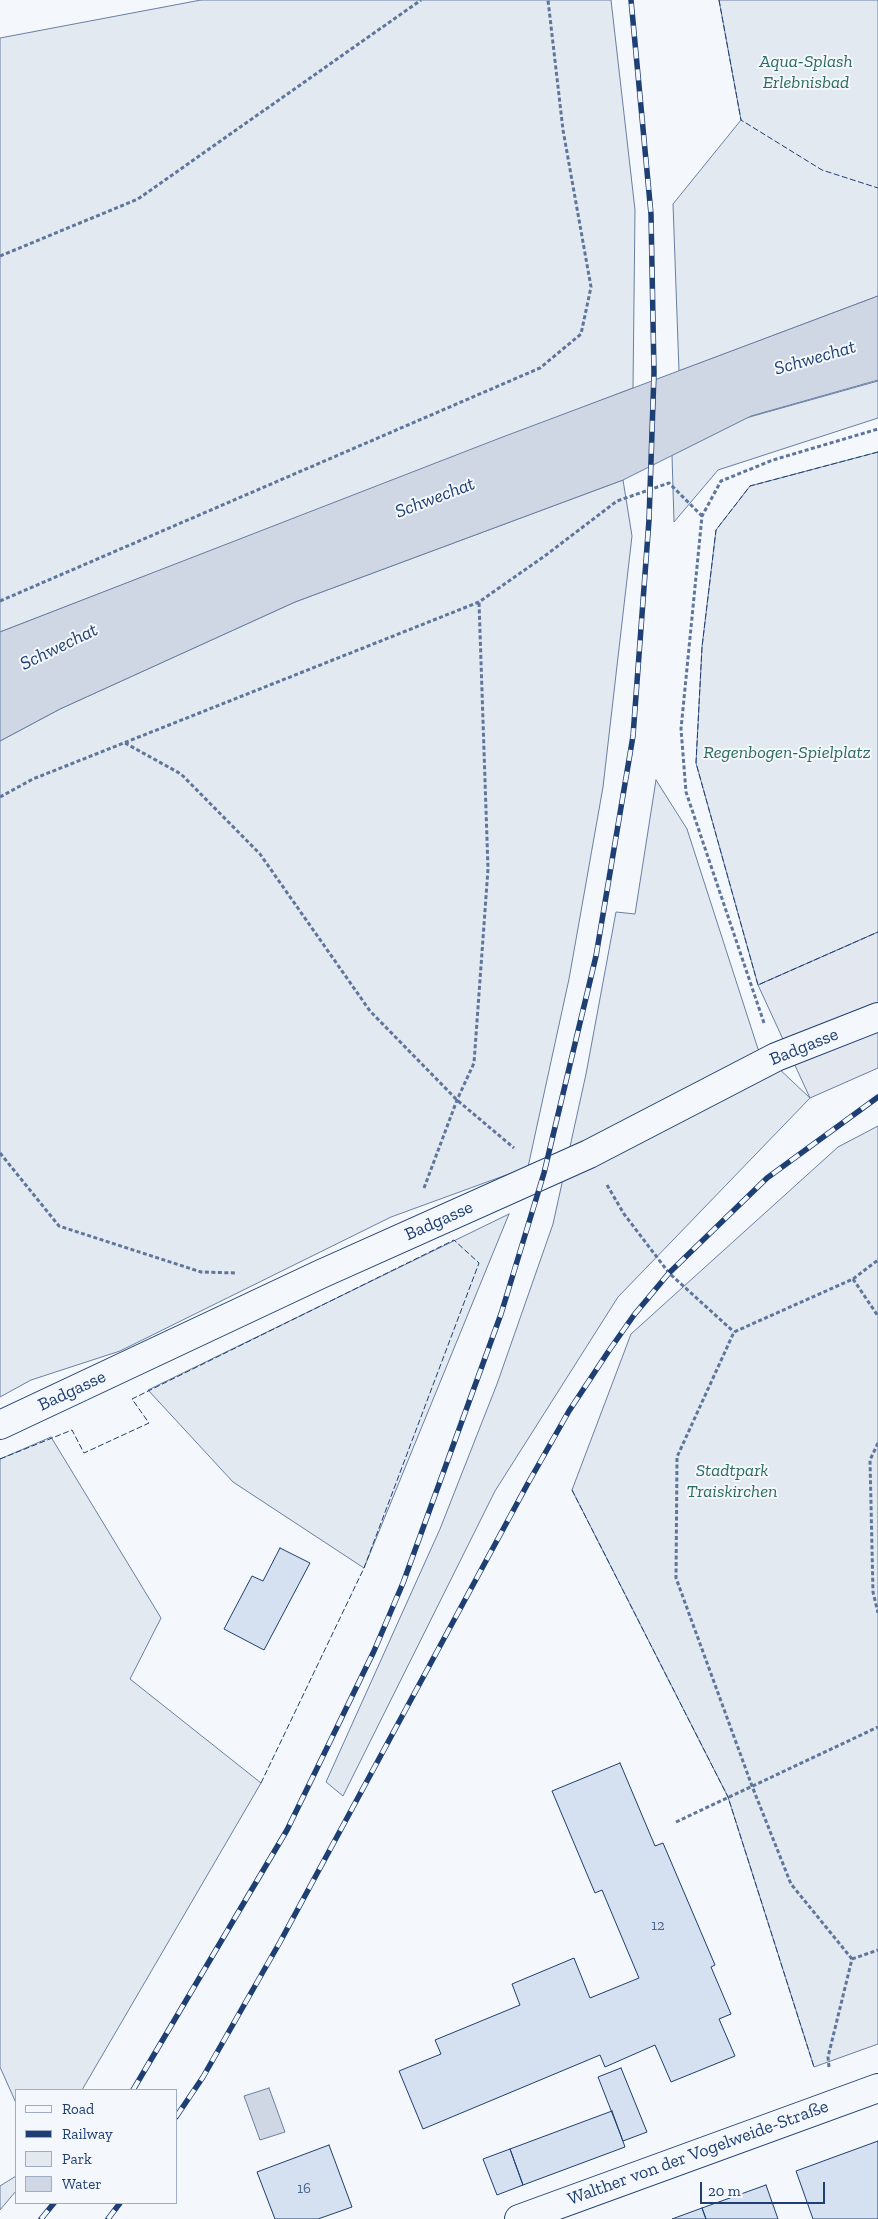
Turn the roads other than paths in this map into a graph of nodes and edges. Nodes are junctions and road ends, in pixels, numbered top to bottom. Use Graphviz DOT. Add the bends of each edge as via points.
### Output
graph roads {
  1 [pos="878,1017"];
  2 [pos="0,1425"];
  3 [pos="878,2088"];
  4 [pos="518,2219"];
  1 -- 2 [label="street, Badgasse" via="776,1057 589,1154"];
  3 -- 4 [label="street, Walther von der Vogelweide-Straße"];
}
